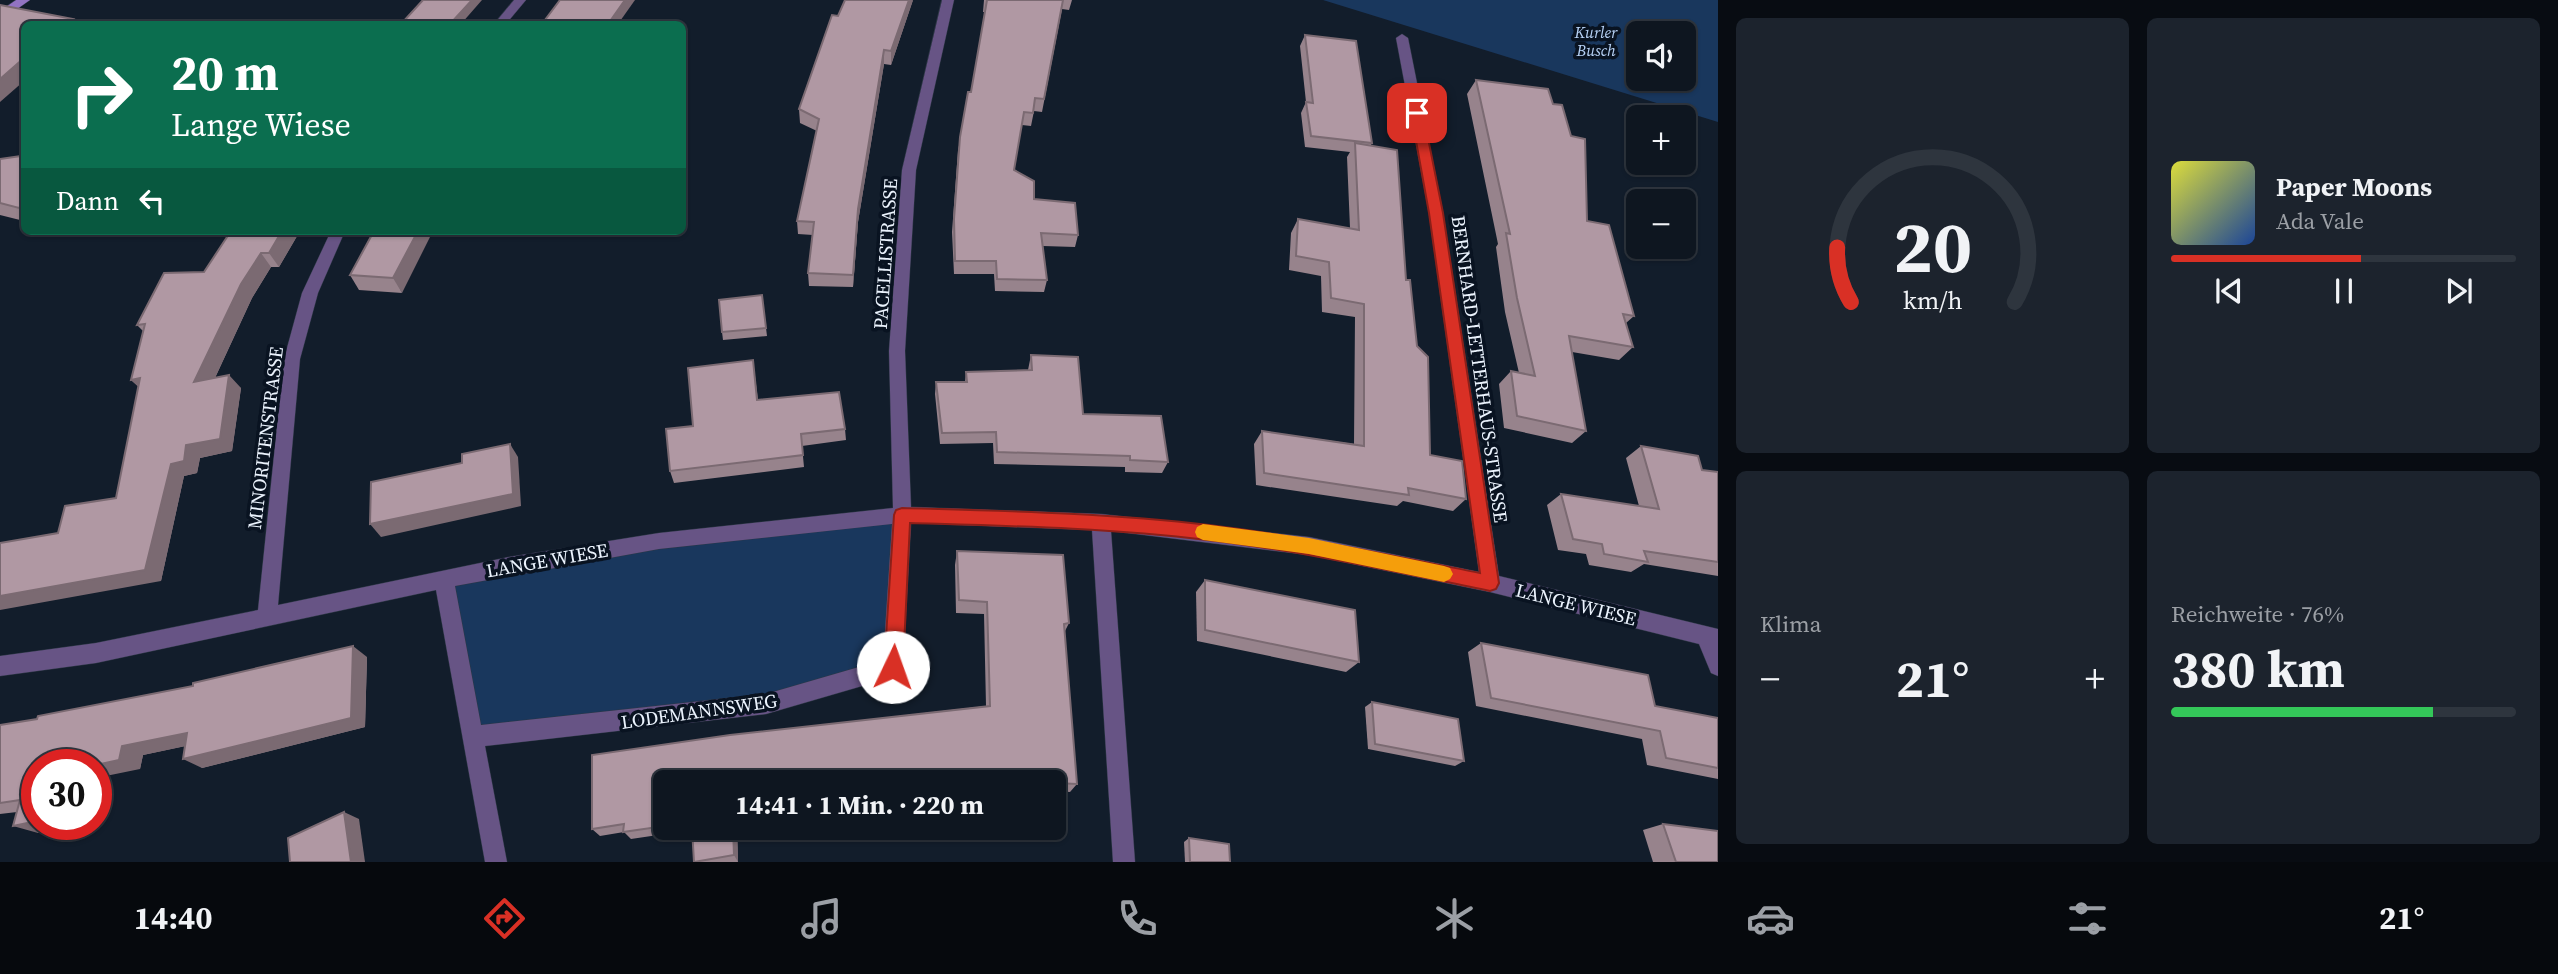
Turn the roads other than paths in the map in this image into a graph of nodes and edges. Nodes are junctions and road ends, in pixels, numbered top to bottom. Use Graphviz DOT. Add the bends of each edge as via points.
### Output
graph roads {
  1 [pos="24,0"];
  2 [pos="520,0"];
  3 [pos="948,0"];
  4 [pos="0,17"];
  5 [pos="502,21"];
  6 [pos="1402,38"];
  7 [pos="336,235"];
  8 [pos="902,515"];
  9 [pos="1101,522"];
  10 [pos="444,580"];
  11 [pos="1490,583"];
  12 [pos="267,616"];
  13 [pos="1711,637"];
  14 [pos="0,666"];
  15 [pos="1718,666"];
  16 [pos="474,737"];
  17 [pos="496,862"];
  18 [pos="1125,862"];
  1 -- 4 [label="main road"];
  2 -- 5 [label="street"];
  3 -- 8 [label="street, PACELLISTRASSE" via="909,170 897,351"];
  6 -- 11 [label="street, BERNHARD-LETTERHAUS-STRASSE" via="1436,213"];
  7 -- 12 [label="street, MINORITENSTRASSE" via="310,293 292,359"];
  8 -- 9 [label="street, LANGE WIESE"];
  8 -- 10 [label="street, LANGE WIESE" via="659,541"];
  8 -- 16 [label="street, LODEMANNSWEG" via="893,667 766,704"];
  9 -- 11 [label="street, LANGE WIESE" via="1309,546"];
  9 -- 18 [label="street"];
  10 -- 12 [label="street, LANGE WIESE"];
  10 -- 16 [label="street"];
  11 -- 13 [label="street, LANGE WIESE"];
  12 -- 14 [label="street, LANGE WIESE" via="96,653"];
  13 -- 15 [label="street"];
  16 -- 17 [label="street"];
}
